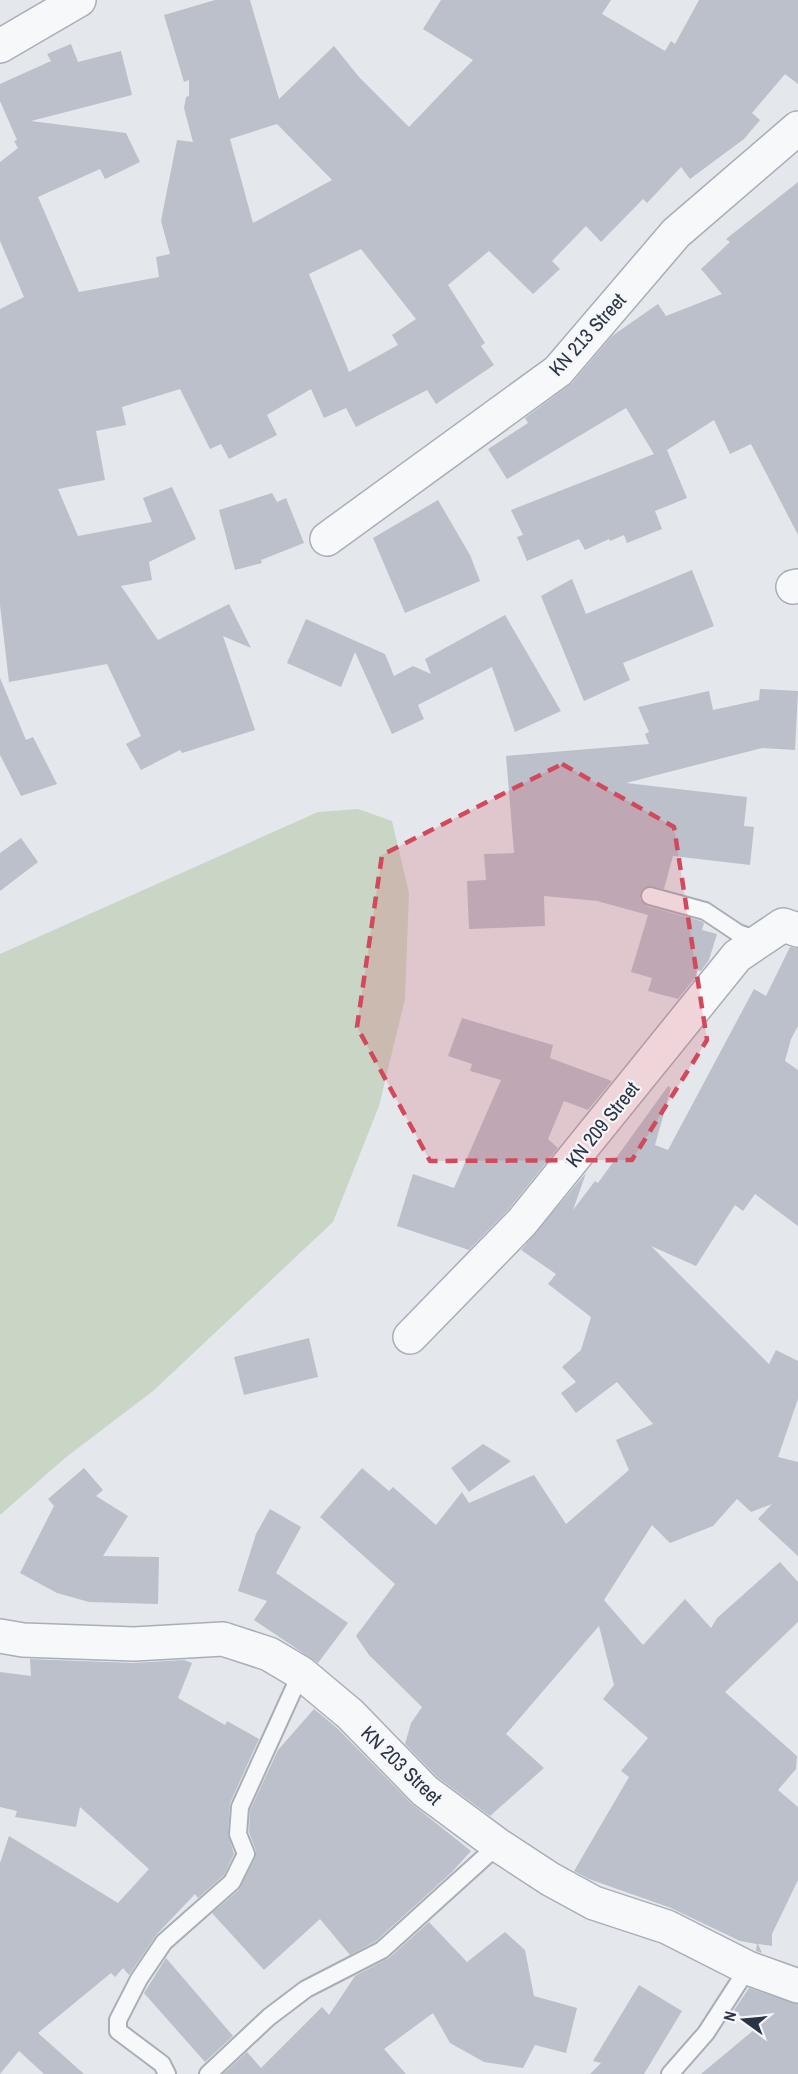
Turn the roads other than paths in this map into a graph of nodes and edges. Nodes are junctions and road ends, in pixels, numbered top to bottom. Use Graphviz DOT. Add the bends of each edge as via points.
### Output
graph roads {
  1 [pos="79,0"];
  2 [pos="0,46"];
  3 [pos="798,128"];
  4 [pos="327,539"];
  5 [pos="650,896"];
  6 [pos="798,930"];
  7 [pos="756,940"];
  8 [pos="410,1337"];
  9 [pos="12,1638"];
  10 [pos="301,1673"];
  11 [pos="498,1845"];
  12 [pos="748,1968"];
  13 [pos="798,1986"];
  14 [pos="167,2074"];
  15 [pos="208,2074"];
  16 [pos="670,2074"];
  1 -- 2 [label="street"];
  3 -- 4 [label="street, KN 213 Street" via="676,233 558,371"];
  5 -- 7 [label="lane" via="705,910 738,933"];
  6 -- 7 [label="street, KN 209 Street" via="783,925"];
  7 -- 8 [label="street, KN 209 Street" via="737,956 522,1222"];
  9 -- 10 [label="street, KN 203 Street" via="134,1644 223,1639 268,1654"];
  10 -- 11 [label="street, KN 203 Street" via="350,1714 424,1791"];
  10 -- 14 [label="lane" via="240,1808 238,1834 246,1854 232,1882 164,1942 118,2020 118,2031 162,2064"];
  11 -- 12 [label="street, KN 203 Street" via="594,1903 667,1927"];
  11 -- 15 [label="lane" via="382,1950 306,1989 269,2017"];
  12 -- 13 [label="street, KN 203 Street"];
  12 -- 16 [label="lane" via="706,2032"];
}
